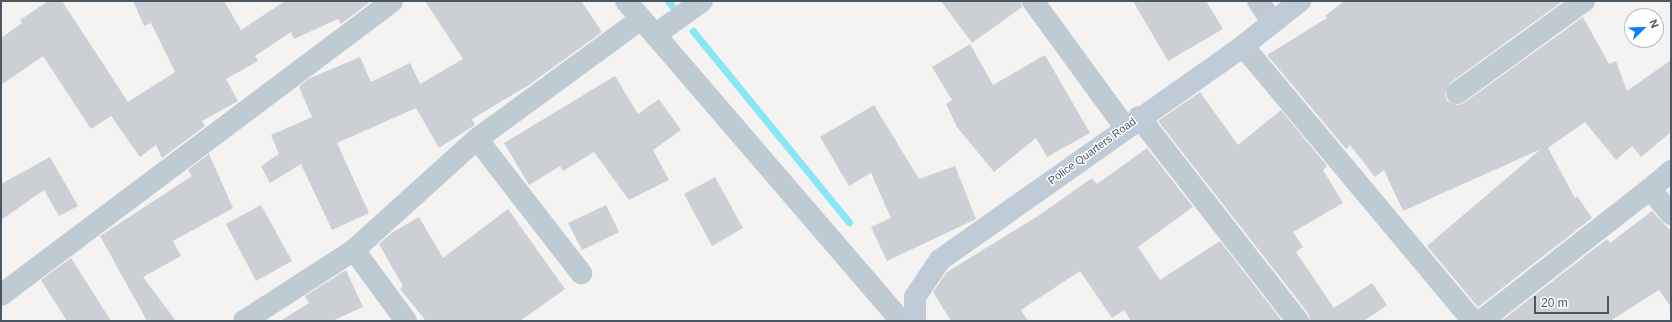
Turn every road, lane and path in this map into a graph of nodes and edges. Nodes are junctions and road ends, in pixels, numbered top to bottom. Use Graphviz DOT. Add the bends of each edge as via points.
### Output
graph roads {
  1 [pos="392,1"];
  2 [pos="626,1"];
  3 [pos="702,1"];
  4 [pos="1032,1"];
  5 [pos="1258,1"];
  6 [pos="1300,1"];
  7 [pos="1584,1"];
  8 [pos="641,19"];
  9 [pos="1272,21"];
  10 [pos="655,35"];
  11 [pos="1243,46"];
  12 [pos="1457,92"];
  13 [pos="1132,122"];
  14 [pos="477,139"];
  15 [pos="1671,171"];
  16 [pos="1650,189"];
  17 [pos="1671,214"];
  18 [pos="354,250"];
  19 [pos="580,273"];
  20 [pos="1,295"];
  21 [pos="244,321"];
  22 [pos="406,321"];
  23 [pos="901,321"];
  24 [pos="915,321"];
  25 [pos="1298,321"];
  26 [pos="1473,321"];
  27 [pos="1481,321"];
  1 -- 20 [label="street"];
  2 -- 8 [label="street"];
  3 -- 10 [label="street"];
  4 -- 13 [label="street"];
  5 -- 9 [label="street"];
  6 -- 9 [label="street, Police Quarters Road"];
  7 -- 12 [label="street"];
  8 -- 10 [label="street"];
  8 -- 14 [label="street"];
  9 -- 11 [label="street, Police Quarters Road"];
  10 -- 23 [label="street"];
  11 -- 13 [label="street, Police Quarters Road"];
  11 -- 26 [label="street"];
  13 -- 24 [label="street, Police Quarters Road" via="940,260 915,297"];
  13 -- 25 [label="street"];
  14 -- 18 [label="street"];
  14 -- 19 [label="street"];
  15 -- 16 [label="street"];
  16 -- 17 [label="street"];
  16 -- 27 [label="street"];
  18 -- 21 [label="street"];
  18 -- 22 [label="street"];
}
